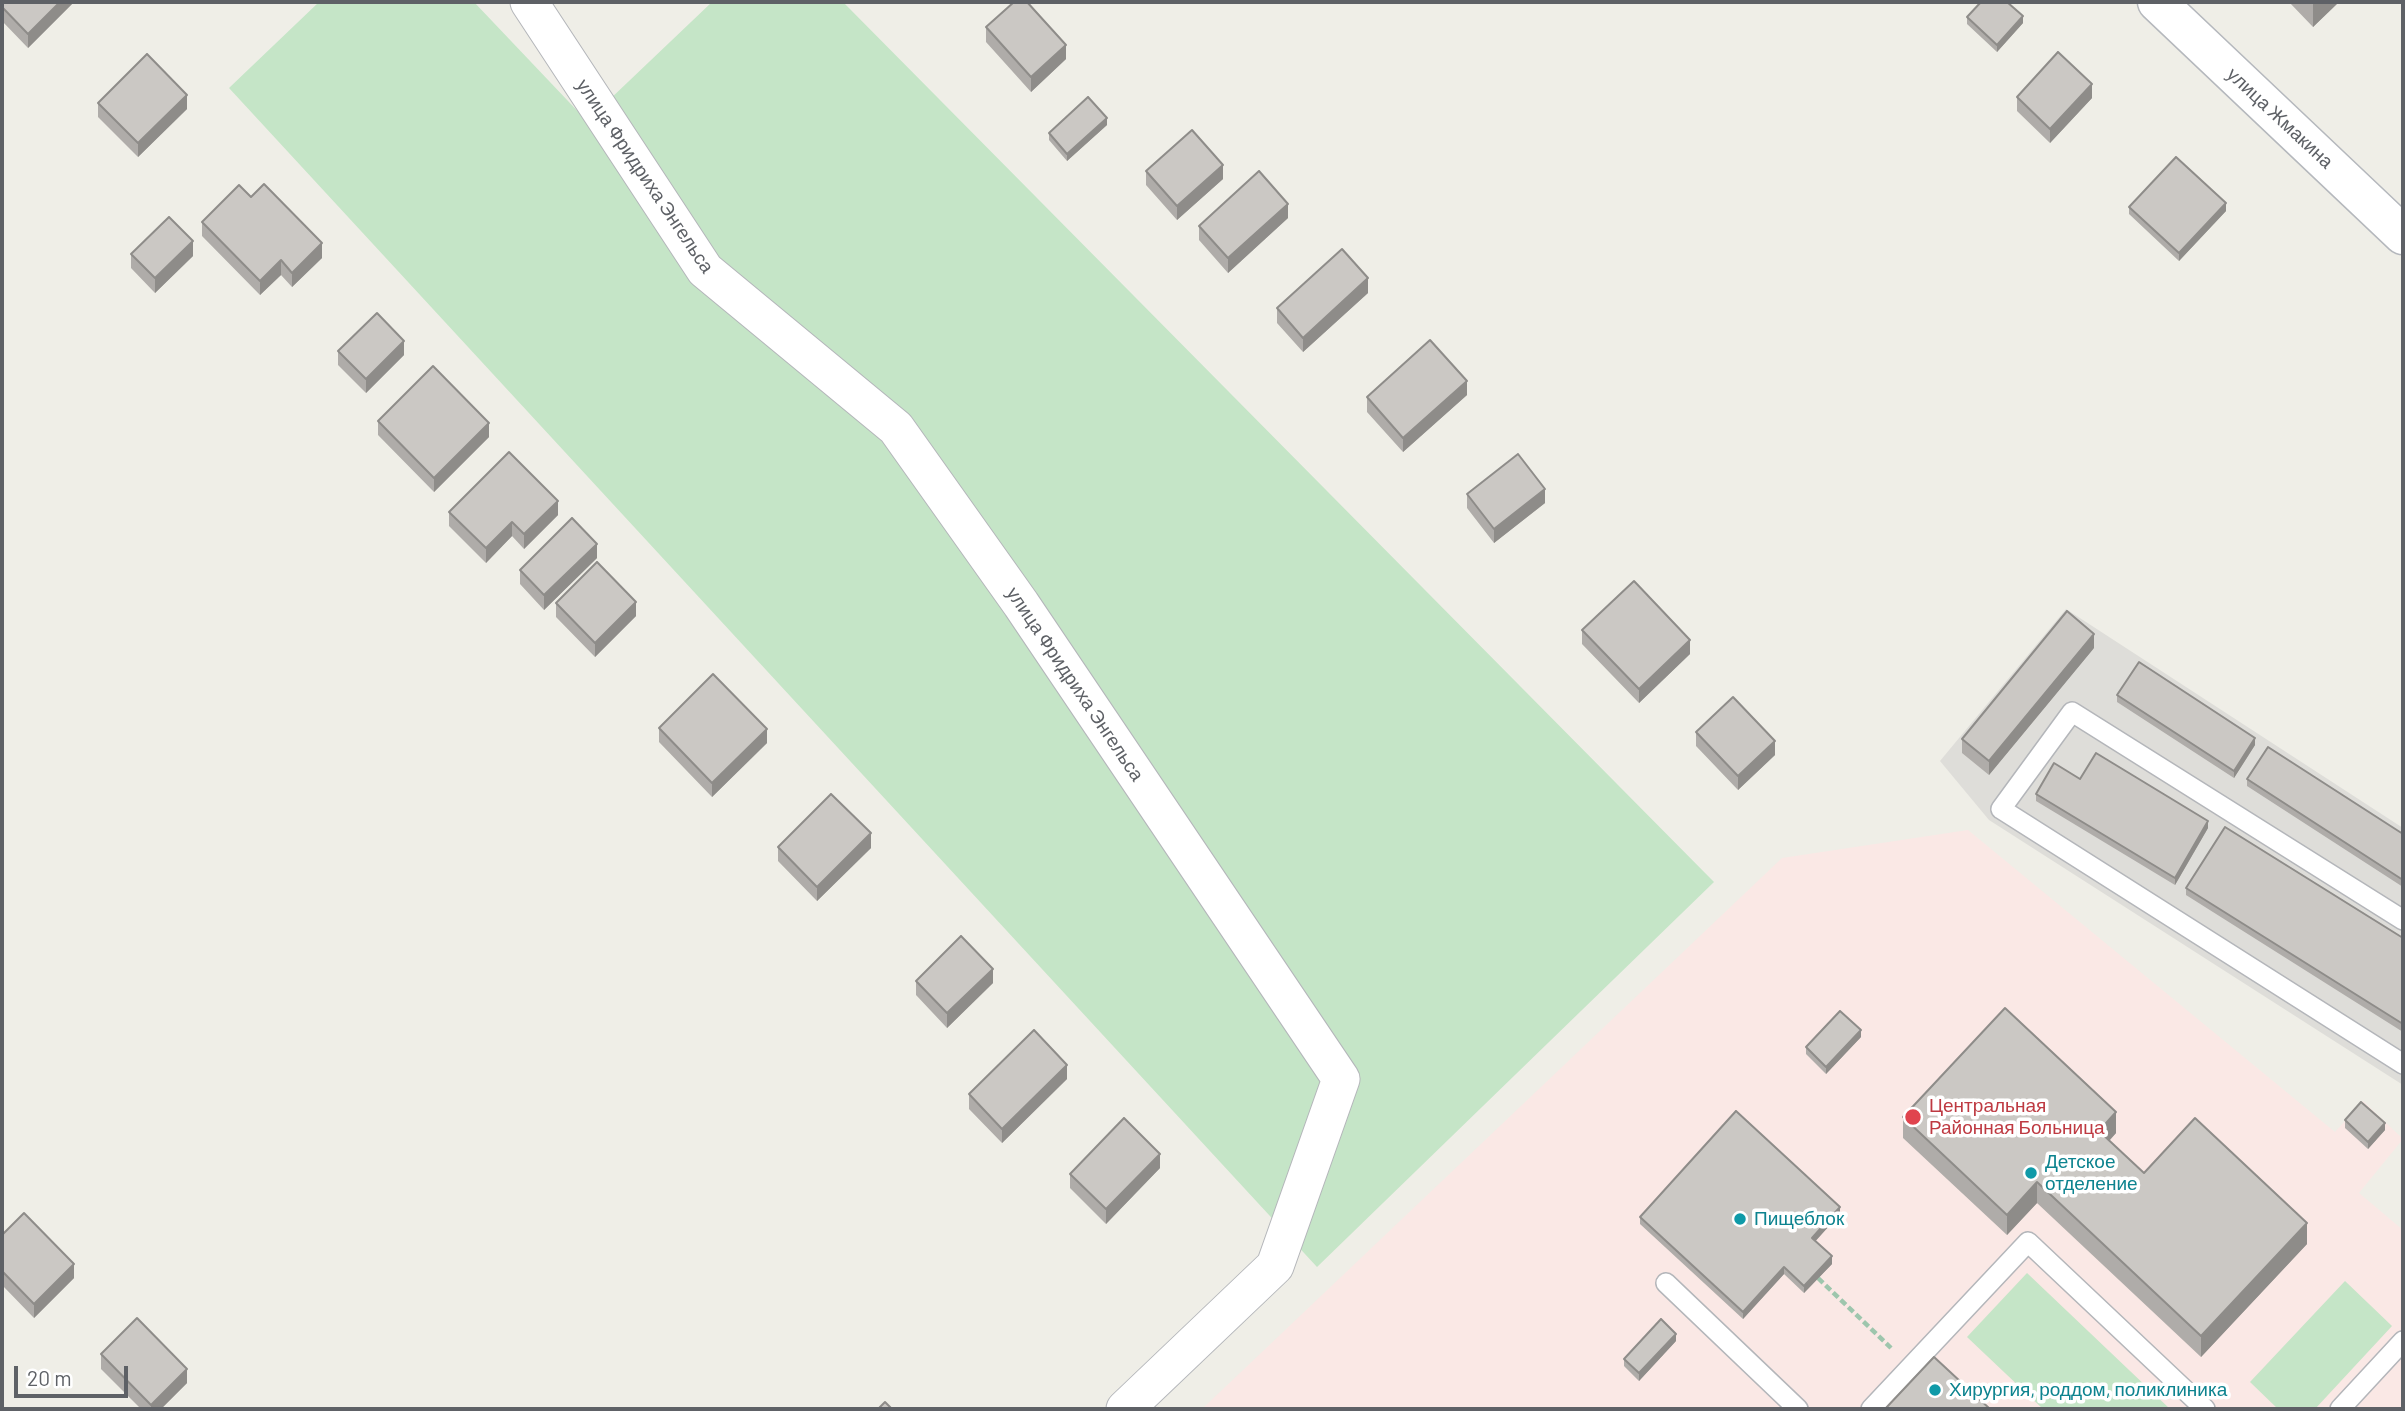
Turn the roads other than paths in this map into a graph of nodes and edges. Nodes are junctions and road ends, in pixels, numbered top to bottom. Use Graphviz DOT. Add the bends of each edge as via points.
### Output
graph roads {
  1 [pos="529,2"];
  2 [pos="2168,5"];
  3 [pos="2403,235"];
  4 [pos="2403,920"];
  5 [pos="2403,1064"];
  6 [pos="1666,1283"];
  7 [pos="2403,1341"];
  8 [pos="1125,1409"];
  9 [pos="1798,1409"];
  10 [pos="1871,1409"];
  11 [pos="2205,1409"];
  12 [pos="2340,1409"];
  1 -- 8 [label="street, улица Фридриха Энгельса" via="705,270 896,428 1021,604 1341,1079 1275,1266"];
  2 -- 3 [label="street, улица Жмакина"];
  4 -- 5 [label="lane" via="2072,712 2001,809"];
  6 -- 9 [label="lane"];
  7 -- 12 [label="lane"];
  10 -- 11 [label="lane" via="2028,1242"];
}
